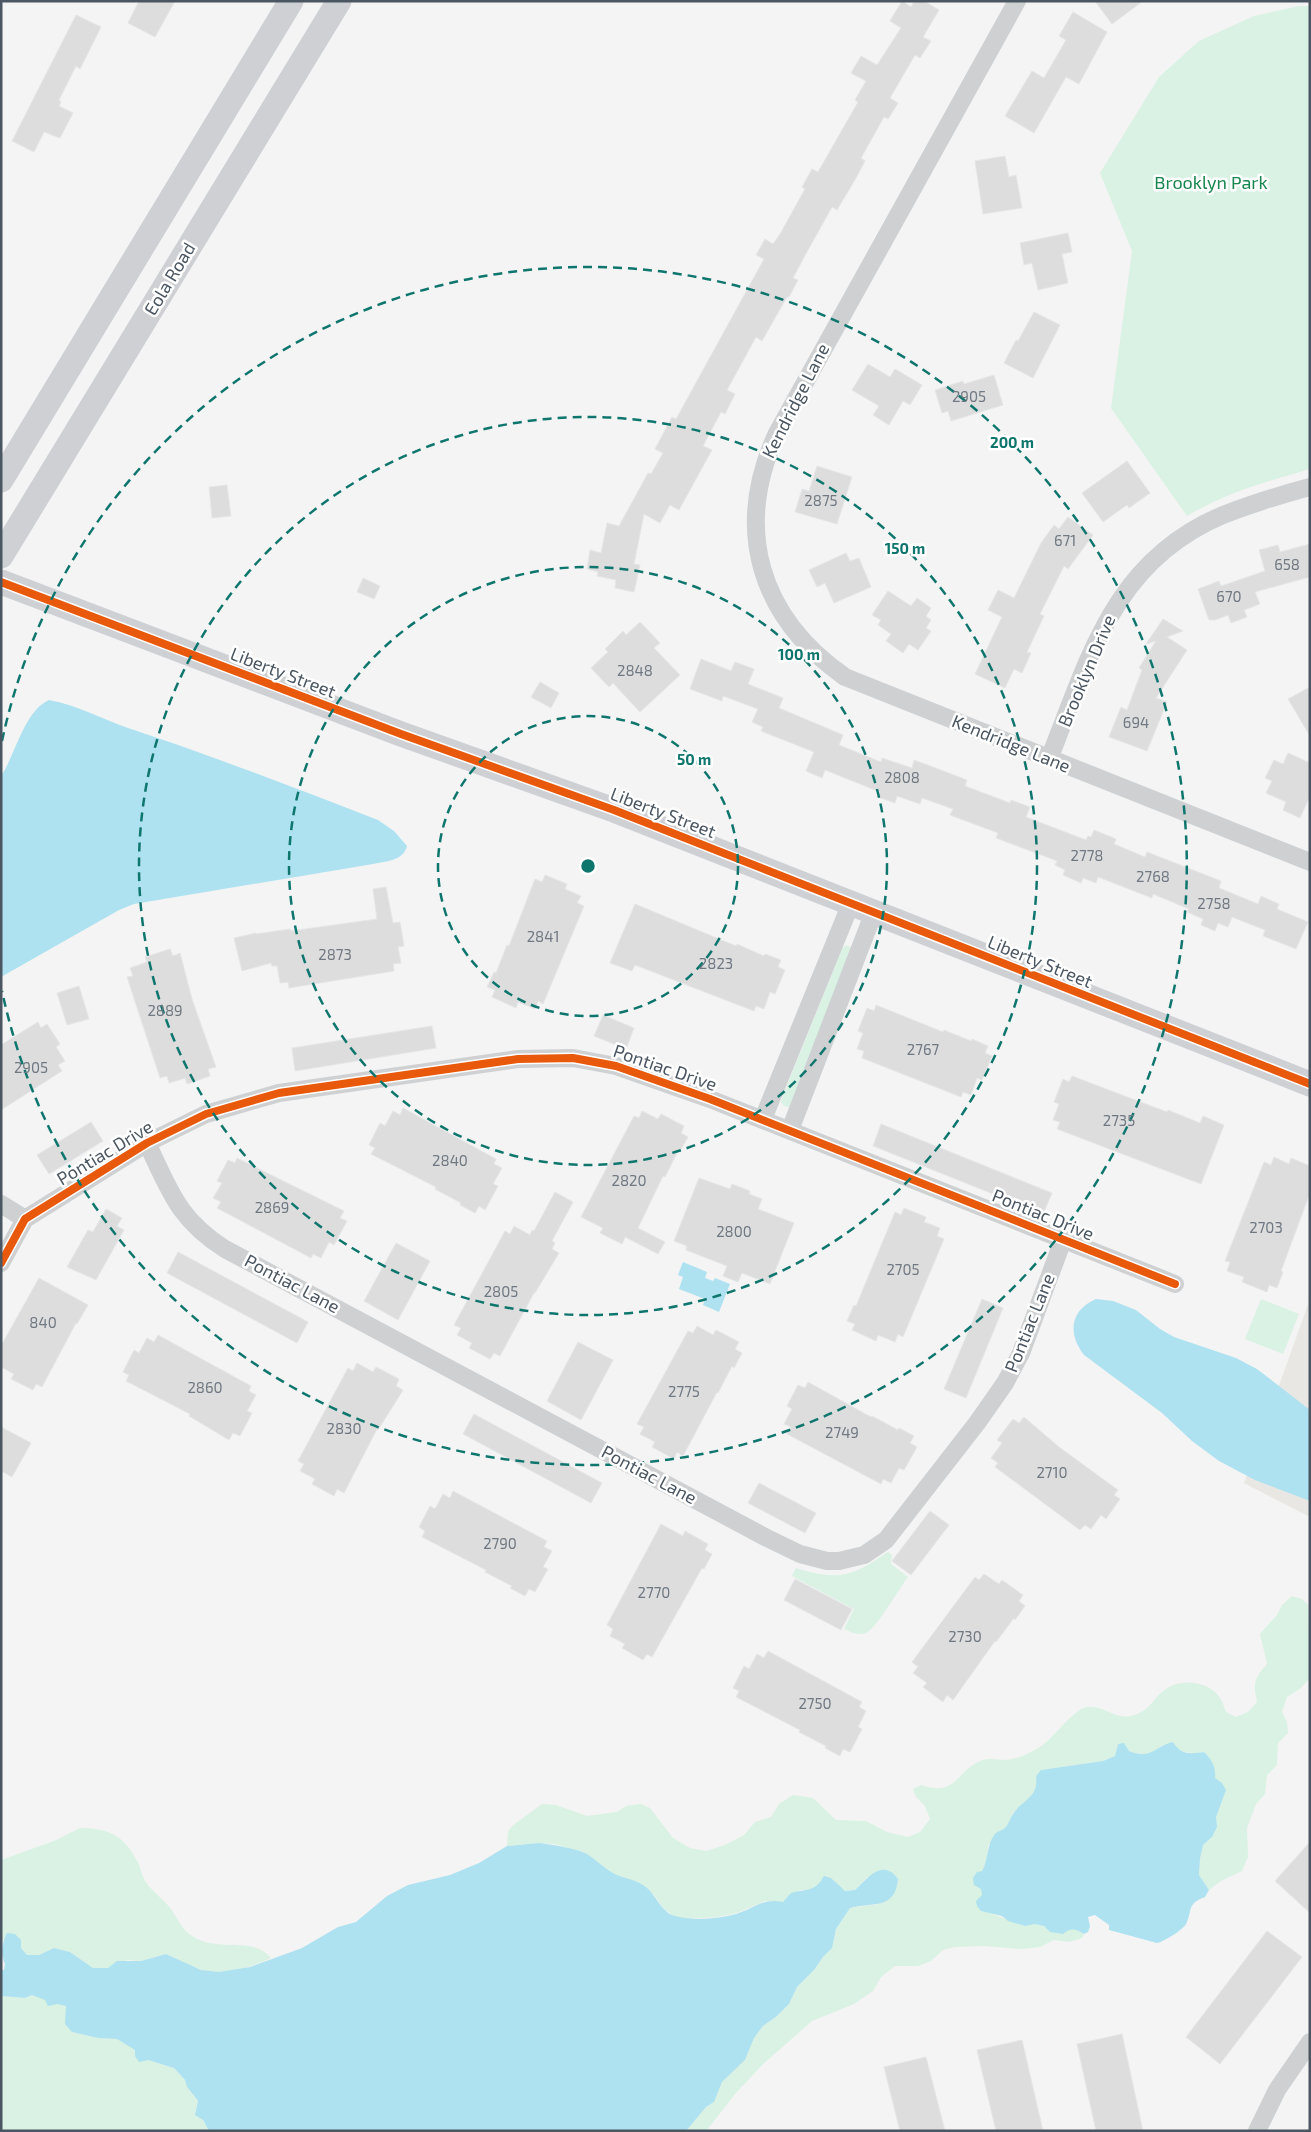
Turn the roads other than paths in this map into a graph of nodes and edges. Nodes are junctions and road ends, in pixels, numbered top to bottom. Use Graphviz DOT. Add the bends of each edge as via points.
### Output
graph roads {
  1 [pos="292,1"];
  2 [pos="339,1"];
  3 [pos="1017,1"];
  4 [pos="1,480"];
  5 [pos="1310,487"];
  6 [pos="1,556"];
  7 [pos="1,582"];
  8 [pos="1049,759"];
  9 [pos="1310,862"];
  10 [pos="851,903"];
  11 [pos="874,912"];
  12 [pos="1310,1084"];
  13 [pos="764,1119"];
  14 [pos="790,1130"];
  15 [pos="147,1143"];
  16 [pos="1,1204"];
  17 [pos="25,1219"];
  18 [pos="1063,1240"];
  19 [pos="1,1263"];
  20 [pos="1175,1284"];
  21 [pos="1310,2042"];
  22 [pos="1257,2131"];
  1 -- 4 [label="street"];
  2 -- 6 [label="street, Eola Road"];
  3 -- 8 [label="street, Kendridge Lane" via="777,433 761,472 756,517 762,569 771,595 805,644 826,664 856,682"];
  5 -- 8 [label="street, Brooklyn Drive" via="1222,516 1191,532 1152,562 1117,603 1096,642"];
  7 -- 10 [label="street, Liberty Street" via="401,734 614,810"];
  8 -- 9 [label="street, Kendridge Lane"];
  10 -- 11 [label="street, Liberty Street"];
  10 -- 13 [label="street"];
  11 -- 12 [label="street, Liberty Street"];
  11 -- 14 [label="street"];
  13 -- 14 [label="street, Pontiac Drive"];
  13 -- 15 [label="street, Pontiac Drive" via="616,1066 573,1058 526,1058 279,1093 206,1114"];
  14 -- 18 [label="street, Pontiac Drive"];
  15 -- 17 [label="street, Pontiac Drive"];
  15 -- 18 [label="street, Pontiac Lane" via="180,1210 200,1231 225,1249 781,1545 827,1561 864,1555 886,1540 979,1420 1019,1358"];
  16 -- 17 [label="street"];
  17 -- 19 [label="street"];
  18 -- 20 [label="street, Pontiac Drive"];
  21 -- 22 [label="street" via="1277,2090"];
}
